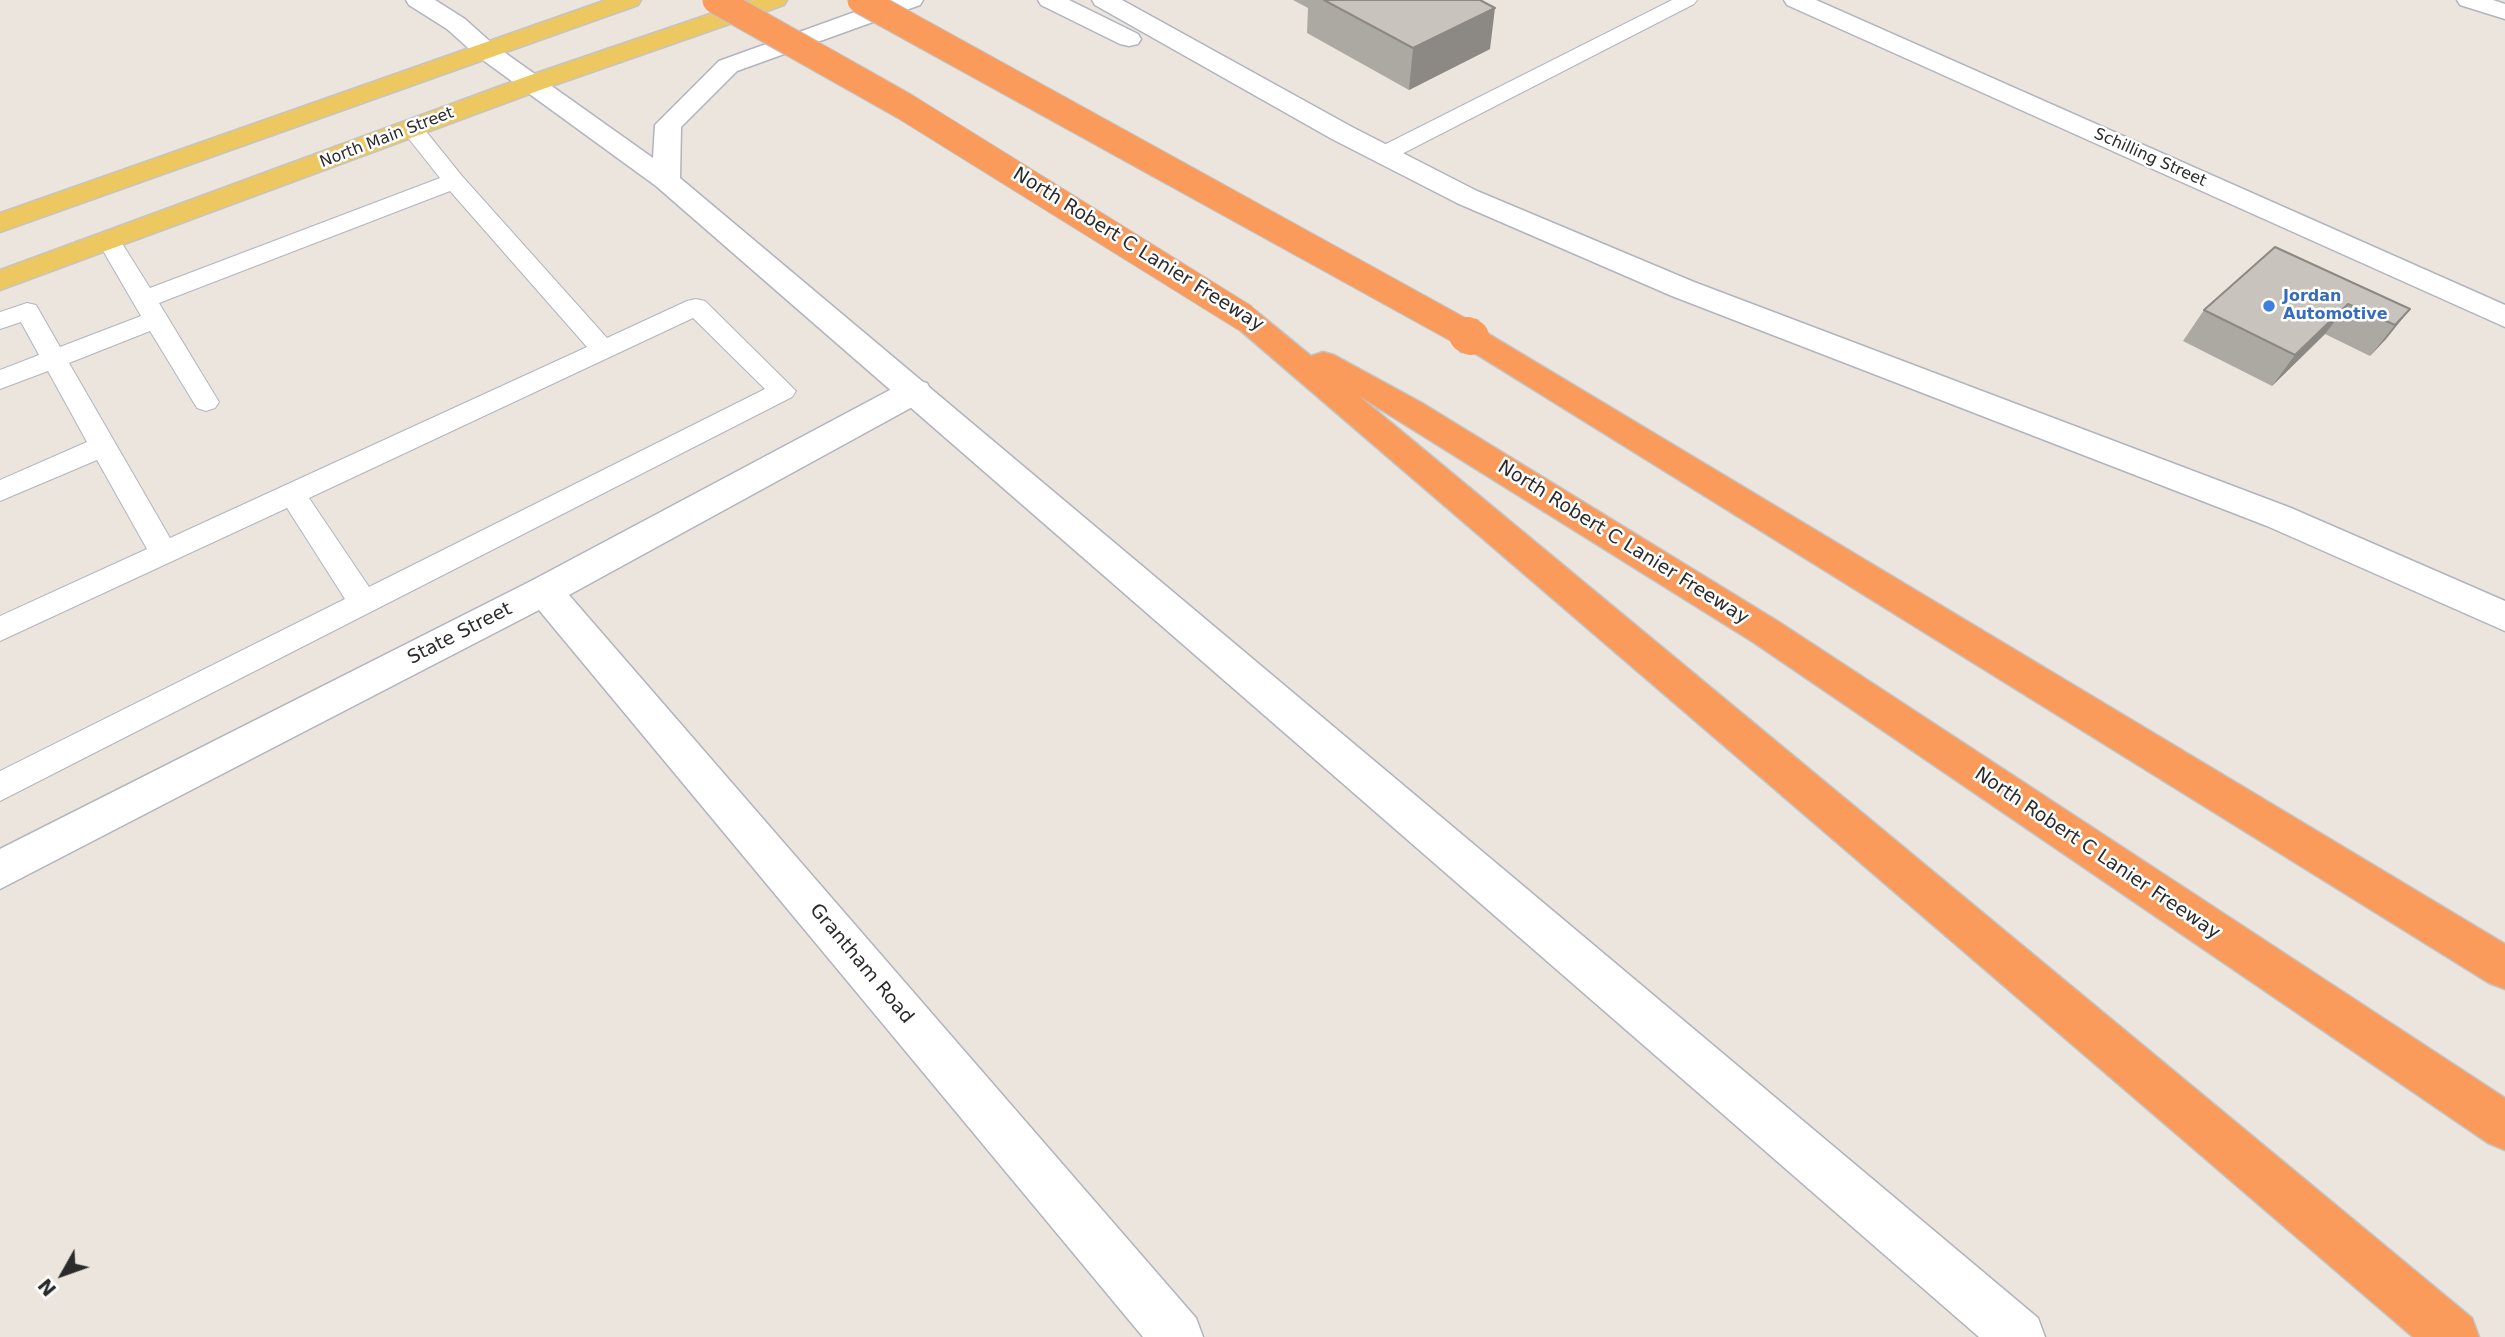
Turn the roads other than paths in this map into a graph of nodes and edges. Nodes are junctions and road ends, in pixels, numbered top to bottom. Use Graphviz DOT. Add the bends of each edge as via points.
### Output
graph roads {
  1 [pos="418,0"];
  2 [pos="629,0"];
  3 [pos="716,0"];
  4 [pos="775,0"];
  5 [pos="861,0"];
  6 [pos="911,0"];
  7 [pos="1050,0"];
  8 [pos="1104,0"];
  9 [pos="1687,0"];
  10 [pos="1796,0"];
  11 [pos="2469,0"];
  12 [pos="2505,12"];
  13 [pos="485,50"];
  14 [pos="534,83"];
  15 [pos="412,129"];
  16 [pos="1342,133"];
  17 [pos="1384,154"];
  18 [pos="666,180"];
  19 [pos="454,181"];
  20 [pos="1,220"];
  21 [pos="110,242"];
  22 [pos="1,281"];
  23 [pos="150,309"];
  24 [pos="2505,317"];
  25 [pos="0,321"];
  26 [pos="603,349"];
  27 [pos="54,358"];
  28 [pos="0,380"];
  29 [pos="915,391"];
  30 [pos="206,402"];
  31 [pos="1394,422"];
  32 [pos="104,446"];
  33 [pos="0,491"];
  34 [pos="292,494"];
  35 [pos="164,553"];
  36 [pos="544,591"];
  37 [pos="364,603"];
  38 [pos="2505,617"];
  39 [pos="0,629"];
  40 [pos="0,787"];
  41 [pos="0,870"];
  42 [pos="2505,968"];
  43 [pos="2505,1126"];
  44 [pos="1177,1337"];
  45 [pos="2019,1337"];
  46 [pos="2453,1337"];
  1 -- 13 [label="main road"];
  2 -- 13 [label="main road"];
  3 -- 31 [label="highway, North Robert C Lanier Freeway, bridge" via="904,106 1245,318"];
  4 -- 14 [label="main road, North Main Street"];
  5 -- 42 [label="highway, bridge" via="1471,337"];
  6 -- 18 [label="main road" via="727,66 668,125"];
  7 -- 16 [label="main road" via="1241,95"];
  8 -- 16 [label="main road"];
  9 -- 17 [label="lane"];
  10 -- 24 [label="main road, Schilling Street"];
  11 -- 12 [label="main road"];
  13 -- 14 [label="main road"];
  13 -- 20 [label="main road"];
  14 -- 15 [label="main road, North Main Street"];
  14 -- 18 [label="main road"];
  15 -- 19 [label="lane"];
  15 -- 21 [label="main road, North Main Street"];
  16 -- 17 [label="main road"];
  17 -- 38 [label="main road" via="1467,197 1683,289 2279,517"];
  18 -- 29 [label="main road"];
  19 -- 23 [label="lane"];
  19 -- 26 [label="lane"];
  20 -- 22 [label="main road"];
  21 -- 22 [label="main road, North Main Street"];
  21 -- 23 [label="lane"];
  23 -- 27 [label="lane"];
  23 -- 30 [label="lane"];
  25 -- 27 [label="lane" via="27,311"];
  26 -- 34 [label="lane"];
  26 -- 37 [label="lane" via="695,307 783,391"];
  27 -- 28 [label="lane"];
  27 -- 32 [label="lane"];
  29 -- 36 [label="main road, State Street"];
  29 -- 45 [label="main road"];
  31 -- 43 [label="highway, North Robert C Lanier Freeway" via="1766,632"];
  31 -- 46 [label="highway"];
  32 -- 33 [label="lane"];
  32 -- 35 [label="lane"];
  34 -- 35 [label="lane"];
  34 -- 37 [label="lane"];
  35 -- 39 [label="lane"];
  36 -- 41 [label="main road, State Street"];
  36 -- 44 [label="main road, Grantham Road"];
  37 -- 40 [label="lane"];
}
